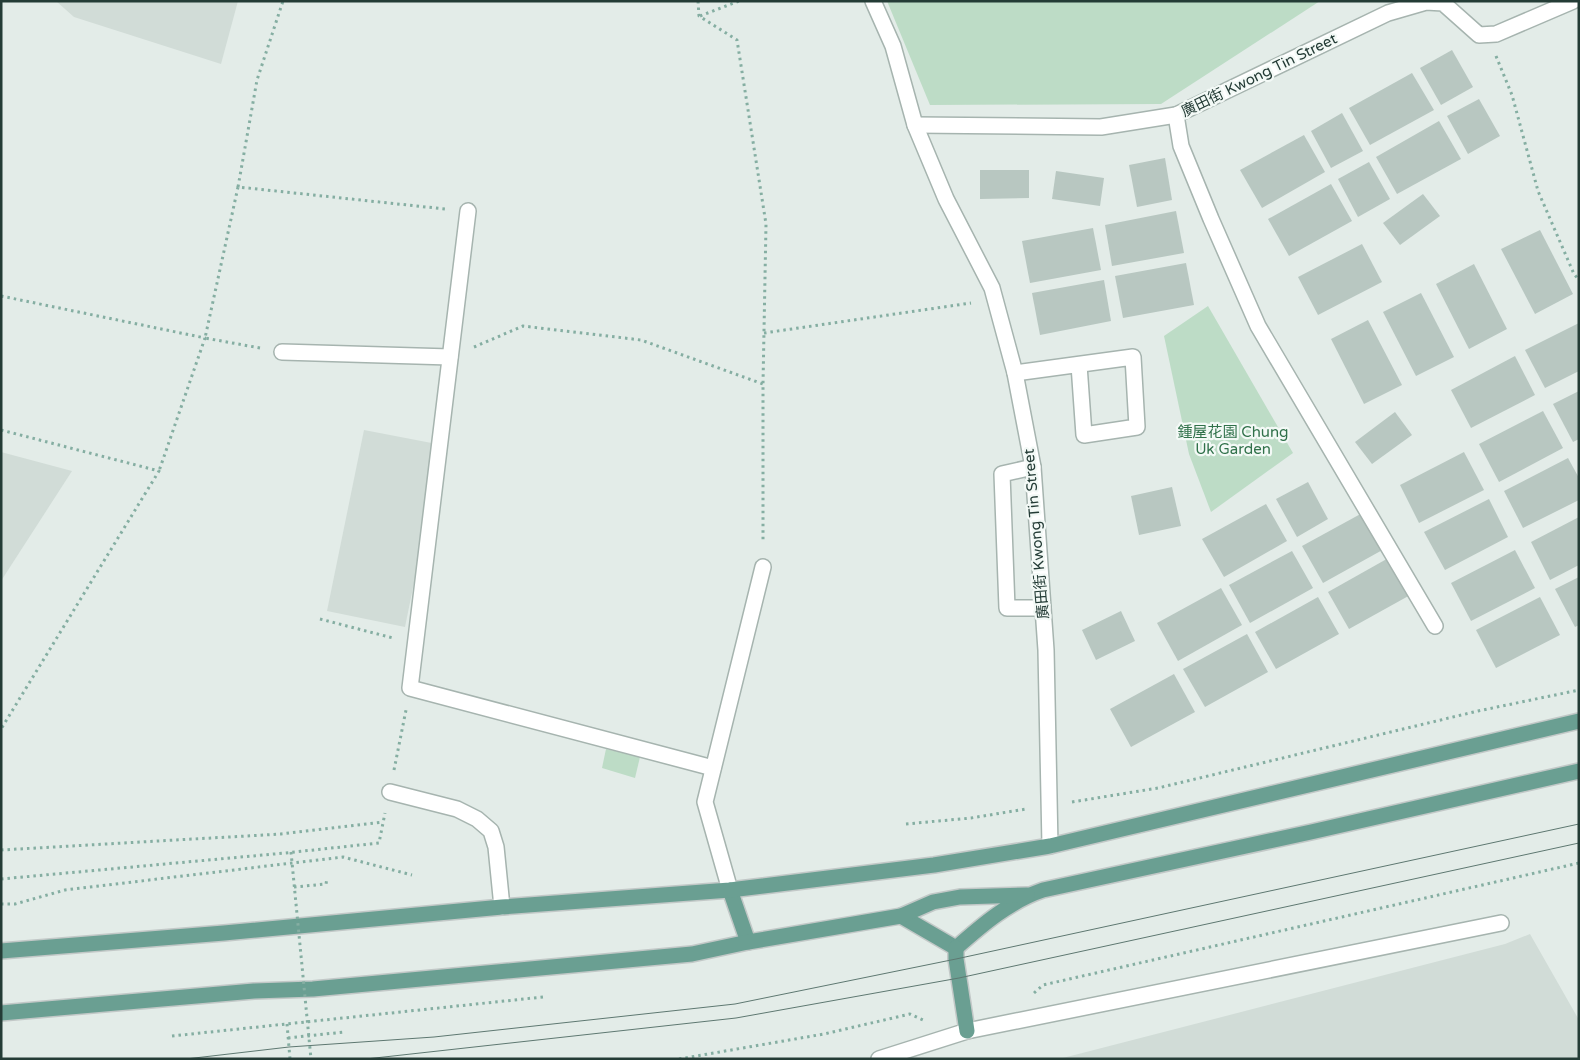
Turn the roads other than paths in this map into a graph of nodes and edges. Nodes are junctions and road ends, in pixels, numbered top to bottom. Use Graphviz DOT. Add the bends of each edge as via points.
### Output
graph roads {
  1 [pos="873,1"];
  2 [pos="1573,1"];
  3 [pos="1176,115"];
  4 [pos="915,124"];
  5 [pos="468,211"];
  6 [pos="282,352"];
  7 [pos="450,356"];
  8 [pos="1079,364"];
  9 [pos="1015,373"];
  10 [pos="1033,467"];
  11 [pos="763,567"];
  12 [pos="1043,608"];
  13 [pos="1435,626"];
  14 [pos="1579,722"];
  15 [pos="713,768"];
  16 [pos="1579,770"];
  17 [pos="390,792"];
  18 [pos="1050,846"];
  19 [pos="730,890"];
  20 [pos="1027,895"];
  21 [pos="502,907"];
  22 [pos="901,916"];
  23 [pos="1501,923"];
  24 [pos="748,942"];
  25 [pos="956,948"];
  26 [pos="1,951"];
  27 [pos="1,1013"];
  28 [pos="967,1031"];
  29 [pos="879,1059"];
  1 -- 4 [label="street, 廣田街 Kwong Tin Street" via="893,46"];
  2 -- 3 [label="street, 廣田街 Kwong Tin Street" via="1487,36 1479,35 1443,3 1426,2 1388,13"];
  3 -- 4 [label="street, 廣田街 Kwong Tin Street" via="1101,127"];
  3 -- 13 [label="street" via="1181,146 1258,326"];
  4 -- 9 [label="street, 廣田街 Kwong Tin Street" via="946,199 992,288"];
  5 -- 7 [label="street"];
  6 -- 7 [label="street"];
  7 -- 15 [label="street" via="410,688"];
  8 -- 8 [label="street" via="1133,357 1138,427 1084,435"];
  8 -- 9 [label="street"];
  9 -- 10 [label="street, 廣田街 Kwong Tin Street"];
  10 -- 12 [label="street, 廣田街 Kwong Tin Street"];
  10 -- 12 [label="street" via="1002,474 1007,608"];
  11 -- 15 [label="street"];
  12 -- 18 [label="street, 廣田街 Kwong Tin Street"];
  14 -- 18 [label="main road"];
  15 -- 19 [label="street" via="705,802"];
  16 -- 20 [label="main road"];
  17 -- 21 [label="street" via="457,809 477,819 491,832 496,847"];
  18 -- 19 [label="main road" via="934,865"];
  19 -- 21 [label="main road"];
  19 -- 24 [label="main road"];
  20 -- 22 [label="main road" via="960,897 933,902"];
  20 -- 25 [label="main road"];
  21 -- 26 [label="main road"];
  22 -- 24 [label="main road"];
  22 -- 25 [label="main road"];
  23 -- 28 [label="street"];
  24 -- 27 [label="main road" via="692,954 313,989"];
  25 -- 28 [label="main road"];
  28 -- 29 [label="street"];
}
